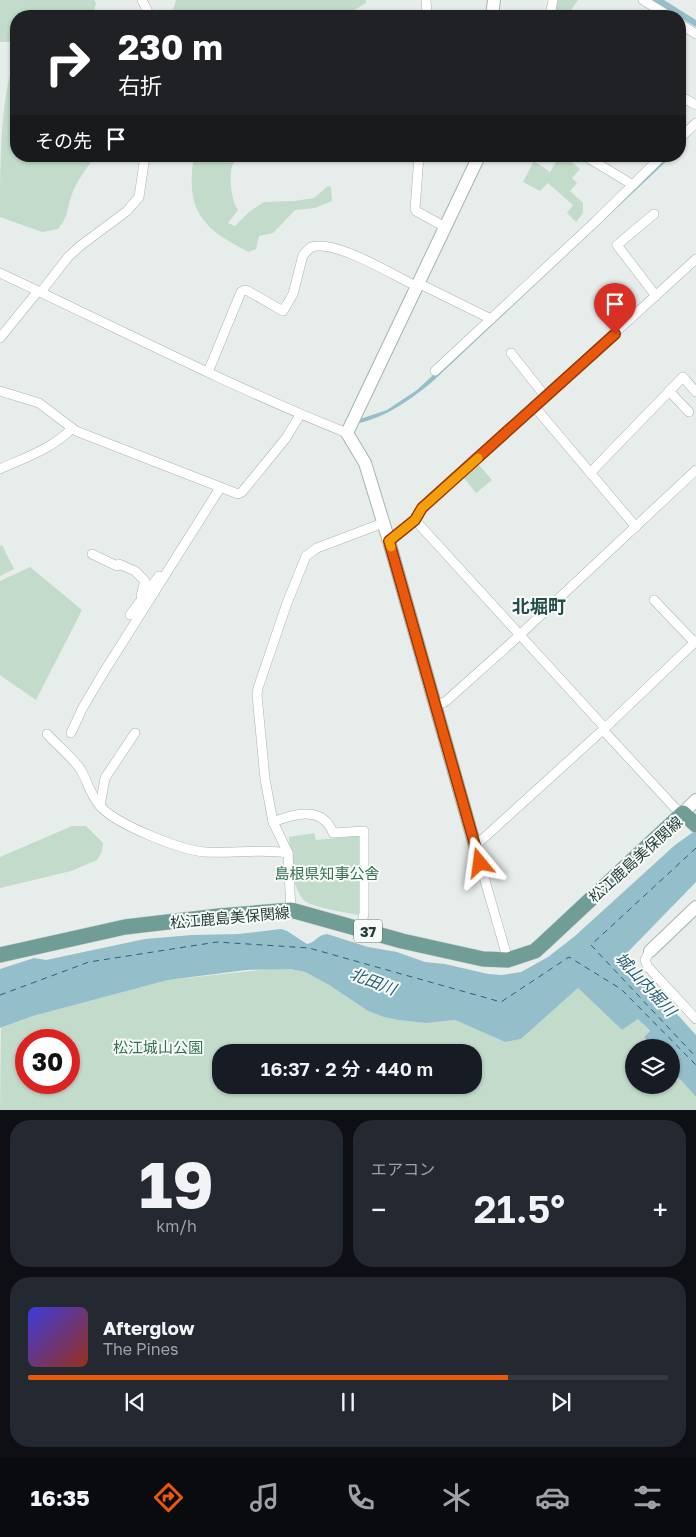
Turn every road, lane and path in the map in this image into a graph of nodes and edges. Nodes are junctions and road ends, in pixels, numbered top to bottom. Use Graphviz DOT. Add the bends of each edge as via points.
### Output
graph roads {
  1 [pos="643,0"];
  2 [pos="659,10"];
  3 [pos="696,123"];
  4 [pos="686,132"];
  5 [pos="144,162"];
  6 [pos="419,162"];
  7 [pos="476,162"];
  8 [pos="595,162"];
  9 [pos="656,162"];
  10 [pos="632,185"];
  11 [pos="654,214"];
  12 [pos="445,227"];
  13 [pos="696,259"];
  14 [pos="0,273"];
  15 [pos="417,284"];
  16 [pos="39,291"];
  17 [pos="656,296"];
  18 [pos="491,319"];
  19 [pos="0,338"];
  20 [pos="511,353"];
  21 [pos="436,370"];
  22 [pos="208,372"];
  23 [pos="0,392"];
  24 [pos="669,392"];
  25 [pos="696,392"];
  26 [pos="546,396"];
  27 [pos="534,406"];
  28 [pos="689,412"];
  29 [pos="300,415"];
  30 [pos="72,428"];
  31 [pos="347,433"];
  32 [pos="0,469"];
  33 [pos="696,470"];
  34 [pos="590,473"];
  35 [pos="220,488"];
  36 [pos="415,520"];
  37 [pos="383,523"];
  38 [pos="636,527"];
  39 [pos="389,541"];
  40 [pos="92,554"];
  41 [pos="176,560"];
  42 [pos="142,599"];
  43 [pos="654,600"];
  44 [pos="130,615"];
  45 [pos="519,635"];
  46 [pos="695,642"];
  47 [pos="435,705"];
  48 [pos="604,729"];
  49 [pos="71,733"];
  50 [pos="135,733"];
  51 [pos="47,734"];
  52 [pos="696,800"];
  53 [pos="100,806"];
  54 [pos="683,813"];
  55 [pos="273,822"];
  56 [pos="696,824"];
  57 [pos="475,846"];
  58 [pos="288,853"];
  59 [pos="696,908"];
  60 [pos="292,910"];
  61 [pos="361,930"];
  62 [pos="650,951"];
  63 [pos="0,955"];
  64 [pos="508,960"];
  65 [pos="696,1019"];
  1 -- 2 [label="street"];
  3 -- 4 [label="street"];
  5 -- 16 [label="street" via="138,197 126,211 68,257"];
  6 -- 12 [label="street" via="415,209"];
  7 -- 12 [label="street"];
  8 -- 10 [label="street"];
  9 -- 10 [label="street"];
  10 -- 18 [label="street"];
  11 -- 17 [label="street" via="617,245"];
  12 -- 15 [label="street"];
  13 -- 17 [label="street"];
  14 -- 16 [label="street"];
  15 -- 18 [label="street"];
  15 -- 22 [label="street" via="344,250 310,247 303,255 293,294 284,311 248,291 241,292"];
  15 -- 31 [label="street"];
  16 -- 19 [label="street"];
  16 -- 22 [label="street"];
  17 -- 26 [label="street"];
  18 -- 21 [label="street"];
  20 -- 26 [label="street"];
  22 -- 29 [label="street"];
  23 -- 30 [label="street" via="39,403"];
  24 -- 25 [label="street" via="684,377"];
  24 -- 28 [label="street"];
  24 -- 34 [label="street"];
  26 -- 27 [label="street"];
  27 -- 34 [label="street"];
  27 -- 36 [label="street" via="422,508"];
  29 -- 31 [label="street"];
  29 -- 35 [label="street" via="286,438 242,492 234,494"];
  30 -- 32 [label="street" via="44,448"];
  30 -- 35 [label="street"];
  31 -- 37 [label="street" via="365,463"];
  33 -- 38 [label="street"];
  34 -- 38 [label="street"];
  35 -- 41 [label="street"];
  36 -- 39 [label="street"];
  36 -- 45 [label="street"];
  37 -- 39 [label="street"];
  37 -- 55 [label="street" via="309,552 287,603 257,694 265,779"];
  38 -- 45 [label="street"];
  39 -- 47 [label="street"];
  40 -- 42 [label="street" via="135,571 145,580"];
  41 -- 42 [label="street" via="170,561"];
  41 -- 49 [label="street" via="102,675"];
  42 -- 44 [label="street"];
  43 -- 46 [label="street"];
  45 -- 47 [label="street" via="445,702"];
  45 -- 48 [label="street"];
  46 -- 48 [label="street"];
  47 -- 57 [label="street"];
  48 -- 54 [label="street"];
  48 -- 57 [label="street"];
  50 -- 53 [label="street" via="105,778"];
  51 -- 53 [label="street" via="82,772"];
  52 -- 54 [label="street"];
  53 -- 58 [label="street" via="120,821 184,848 203,852 273,850"];
  54 -- 56 [label="main road, 松江鹿島美保関線"];
  54 -- 64 [label="main road, 松江鹿島美保関線 / 37" via="535,951"];
  55 -- 58 [label="street"];
  55 -- 61 [label="street" via="312,814 326,820 333,833 364,832"];
  57 -- 64 [label="street"];
  58 -- 60 [label="street"];
  59 -- 62 [label="street"];
  60 -- 61 [label="main road, 松江鹿島美保関線 / 37"];
  60 -- 63 [label="main road, 松江鹿島美保関線 / 37" via="125,927"];
  61 -- 64 [label="main road, 松江鹿島美保関線 / 37" via="483,959"];
  62 -- 65 [label="street" via="645,960 648,967"];
}
